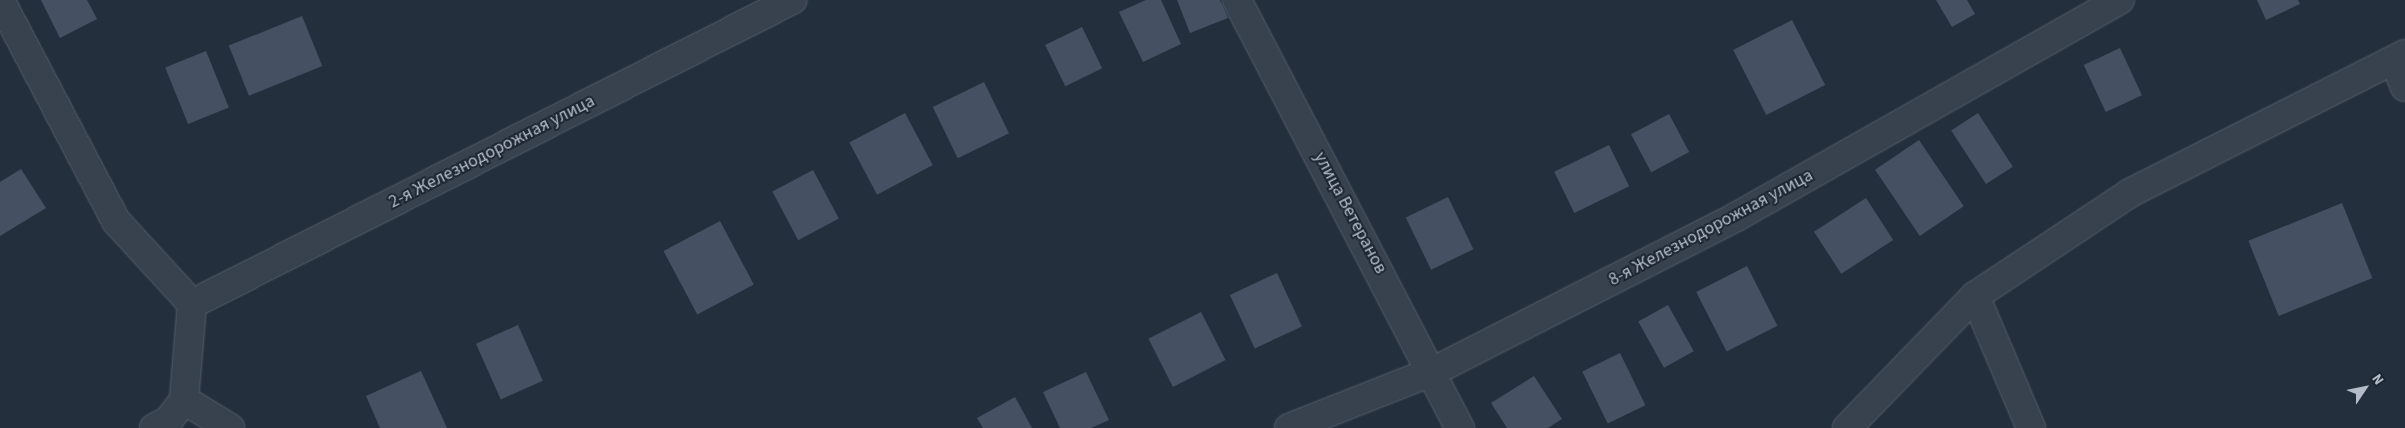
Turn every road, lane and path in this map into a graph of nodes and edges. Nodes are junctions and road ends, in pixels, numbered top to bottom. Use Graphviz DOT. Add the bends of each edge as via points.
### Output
graph roads {
  1 [pos="0,0"];
  2 [pos="792,0"];
  3 [pos="1237,0"];
  4 [pos="2120,0"];
  5 [pos="2399,57"];
  6 [pos="2405,87"];
  7 [pos="1974,296"];
  8 [pos="192,304"];
  9 [pos="1434,371"];
  10 [pos="184,400"];
  11 [pos="154,428"];
  12 [pos="230,428"];
  13 [pos="1289,428"];
  14 [pos="1460,428"];
  15 [pos="1847,428"];
  16 [pos="2031,428"];
  1 -- 8 [label="street" via="116,221"];
  2 -- 8 [label="street, 2-я Железнодорожная улица"];
  3 -- 9 [label="street, улица Ветеранов"];
  4 -- 9 [label="street, 8-я Железнодорожная улица" via="1736,218"];
  5 -- 6 [label="street"];
  5 -- 7 [label="street" via="2130,193"];
  7 -- 15 [label="street"];
  7 -- 16 [label="street"];
  8 -- 10 [label="street"];
  9 -- 13 [label="street, 8-я Железнодорожная улица"];
  9 -- 14 [label="street, улица Ветеранов"];
  10 -- 11 [label="street" via="168,421"];
  10 -- 12 [label="street"];
}
